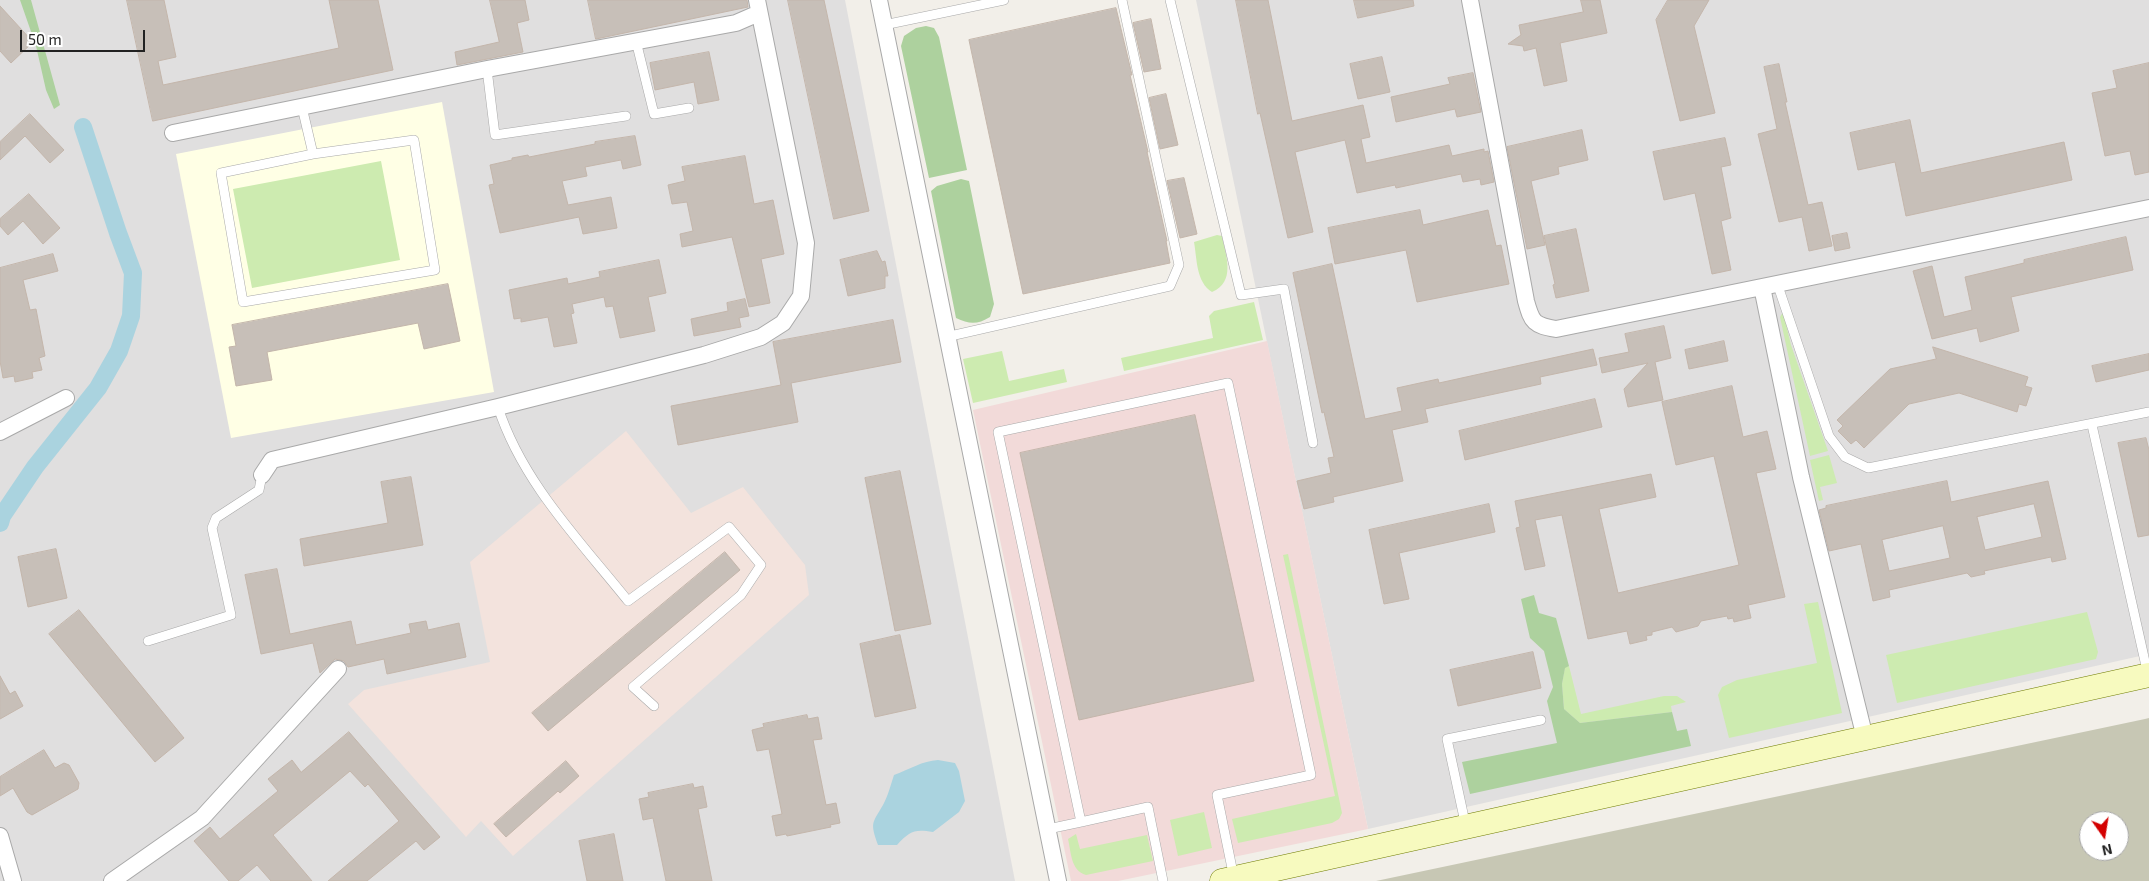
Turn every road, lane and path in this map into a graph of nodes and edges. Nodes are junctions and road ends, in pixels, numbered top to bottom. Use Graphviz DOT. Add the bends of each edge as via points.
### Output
graph roads {
  1 [pos="879,0"];
  2 [pos="1004,0"];
  3 [pos="1122,0"];
  4 [pos="1170,0"];
  5 [pos="1470,0"];
  6 [pos="758,6"];
  7 [pos="884,25"];
  8 [pos="636,41"];
  9 [pos="487,69"];
  10 [pos="302,107"];
  11 [pos="689,108"];
  12 [pos="626,116"];
  13 [pos="173,133"];
  14 [pos="313,154"];
  15 [pos="2149,208"];
  16 [pos="1769,285"];
  17 [pos="946,337"];
  18 [pos="66,398"];
  19 [pos="498,408"];
  20 [pos="2149,412"];
  21 [pos="2092,424"];
  22 [pos="0,432"];
  23 [pos="1313,443"];
  24 [pos="262,474"];
  25 [pos="148,641"];
  26 [pos="338,669"];
  27 [pos="2149,675"];
  28 [pos="654,706"];
  29 [pos="1541,720"];
  30 [pos="1865,738"];
  31 [pos="1081,822"];
  32 [pos="1466,827"];
  33 [pos="1048,829"];
  34 [pos="0,836"];
  35 [pos="1228,880"];
  36 [pos="13,881"];
  37 [pos="112,881"];
  38 [pos="1058,881"];
  39 [pos="1164,881"];
  1 -- 7 [label="street"];
  2 -- 7 [label="lane"];
  3 -- 17 [label="lane" via="1179,265 1170,286"];
  4 -- 23 [label="lane" via="1241,295 1284,288"];
  5 -- 16 [label="street" via="1526,301 1530,316 1539,326 1556,329"];
  6 -- 8 [label="street" via="736,23"];
  6 -- 19 [label="street" via="806,243 801,296 783,323 761,337 704,355"];
  7 -- 17 [label="street"];
  8 -- 9 [label="street"];
  8 -- 11 [label="lane" via="654,114"];
  9 -- 10 [label="street"];
  9 -- 12 [label="lane" via="496,135"];
  10 -- 13 [label="street"];
  10 -- 14 [label="lane"];
  14 -- 14 [label="lane" via="414,140 435,270 243,302 221,173"];
  15 -- 16 [label="street"];
  16 -- 21 [label="lane" via="1829,436 1845,457 1868,468"];
  16 -- 30 [label="street" via="1801,477"];
  17 -- 33 [label="street"];
  18 -- 22 [label="street"];
  19 -- 24 [label="street" via="272,460"];
  19 -- 28 [label="lane" via="507,434 546,499 628,601 729,527 761,565 741,595 633,687"];
  20 -- 21 [label="lane"];
  21 -- 27 [label="lane"];
  24 -- 25 [label="lane" via="259,490 216,518 212,528 231,615"];
  26 -- 37 [label="street" via="202,818"];
  27 -- 30 [label="main road"];
  29 -- 32 [label="lane" via="1446,739"];
  30 -- 32 [label="main road"];
  31 -- 33 [label="lane"];
  31 -- 35 [label="lane" via="998,432 1228,384 1311,775 1216,795"];
  31 -- 39 [label="lane" via="1148,807"];
  32 -- 35 [label="main road"];
  33 -- 38 [label="street"];
  34 -- 36 [label="street"];
}
